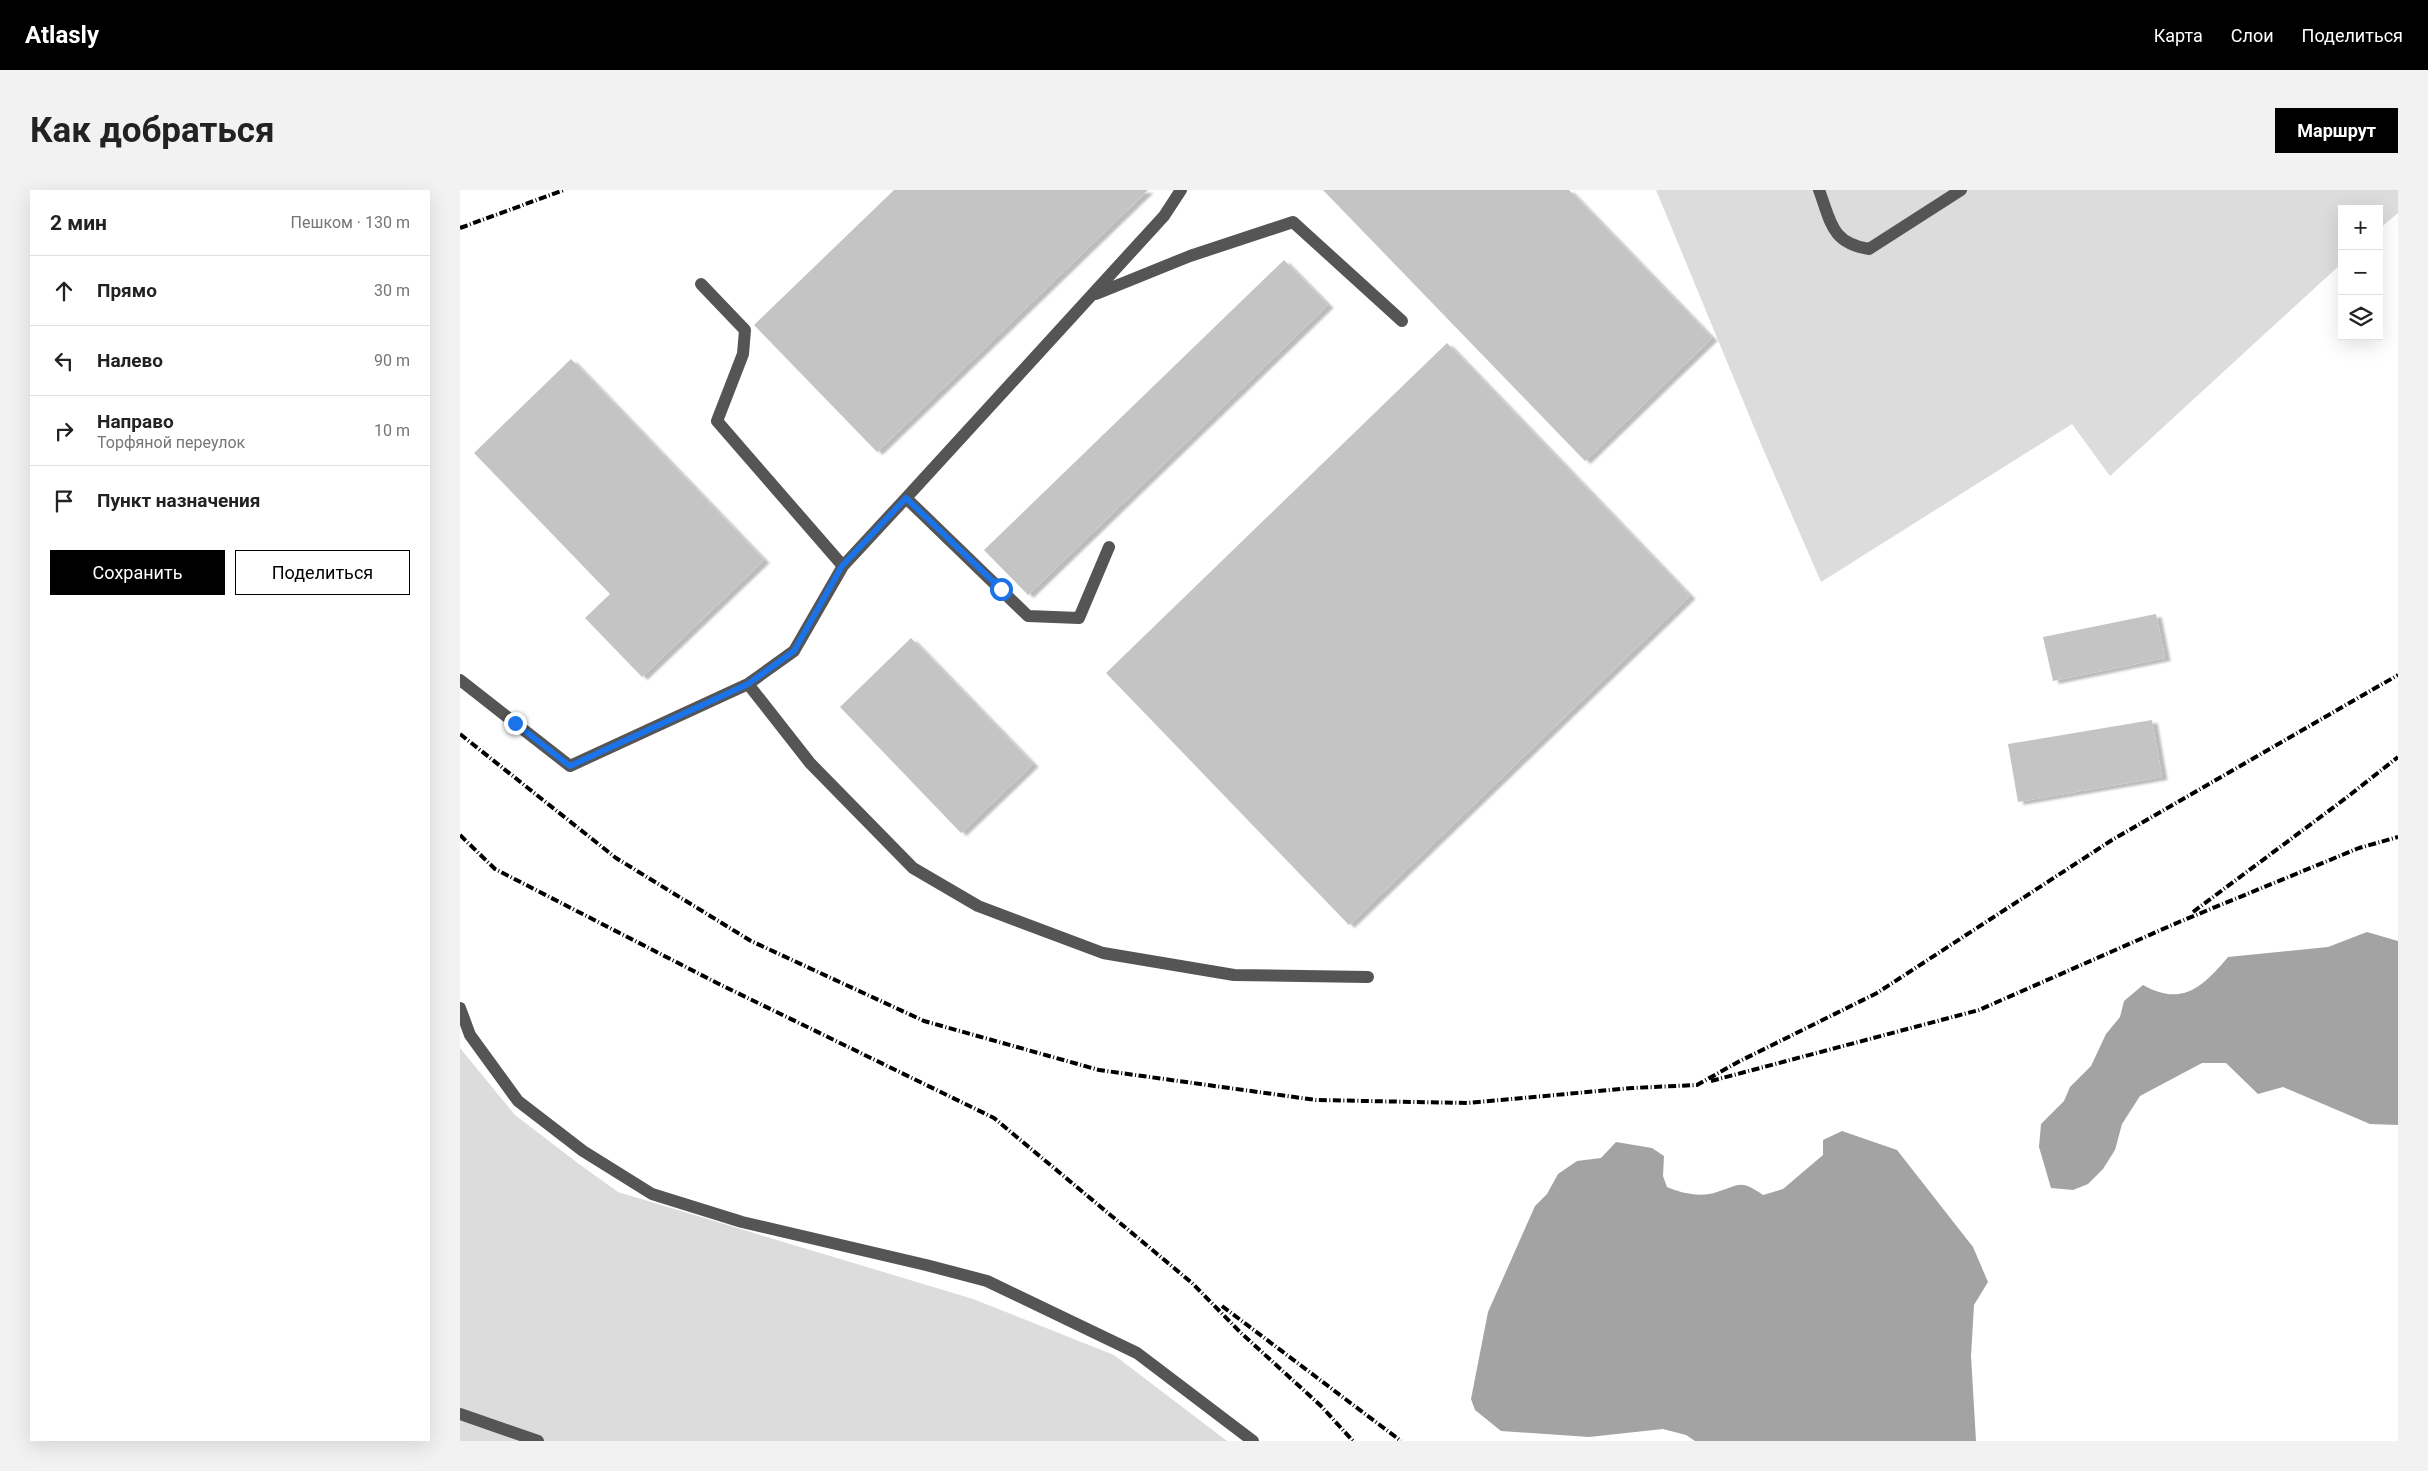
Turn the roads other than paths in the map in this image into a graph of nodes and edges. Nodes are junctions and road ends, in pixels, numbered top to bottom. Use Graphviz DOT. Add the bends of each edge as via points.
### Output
graph roads {
  1 [pos="1181,190"];
  2 [pos="1819,190"];
  3 [pos="1961,190"];
  4 [pos="701,284"];
  5 [pos="1091,296"];
  6 [pos="1402,321"];
  7 [pos="906,498"];
  8 [pos="1109,547"];
  9 [pos="842,566"];
  10 [pos="460,680"];
  11 [pos="748,684"];
  12 [pos="1368,977"];
  13 [pos="460,1008"];
  14 [pos="460,1414"];
  15 [pos="538,1441"];
  16 [pos="1253,1441"];
  1 -- 5 [label="street" via="1164,216"];
  2 -- 3 [label="street" via="1836,235 1852,246 1869,249"];
  4 -- 9 [label="street" via="745,330 743,354 717,421"];
  5 -- 6 [label="street" via="1190,256 1293,222"];
  5 -- 7 [label="street"];
  7 -- 8 [label="street" via="1028,616 1078,618"];
  7 -- 9 [label="street"];
  9 -- 11 [label="street" via="794,651"];
  10 -- 11 [label="street" via="570,766"];
  11 -- 12 [label="street" via="810,763 913,868 978,906 1103,952 1234,976"];
  13 -- 16 [label="street" via="470,1034 518,1101 583,1151 652,1194 742,1222 987,1281 1137,1353"];
  14 -- 15 [label="street"];
}
